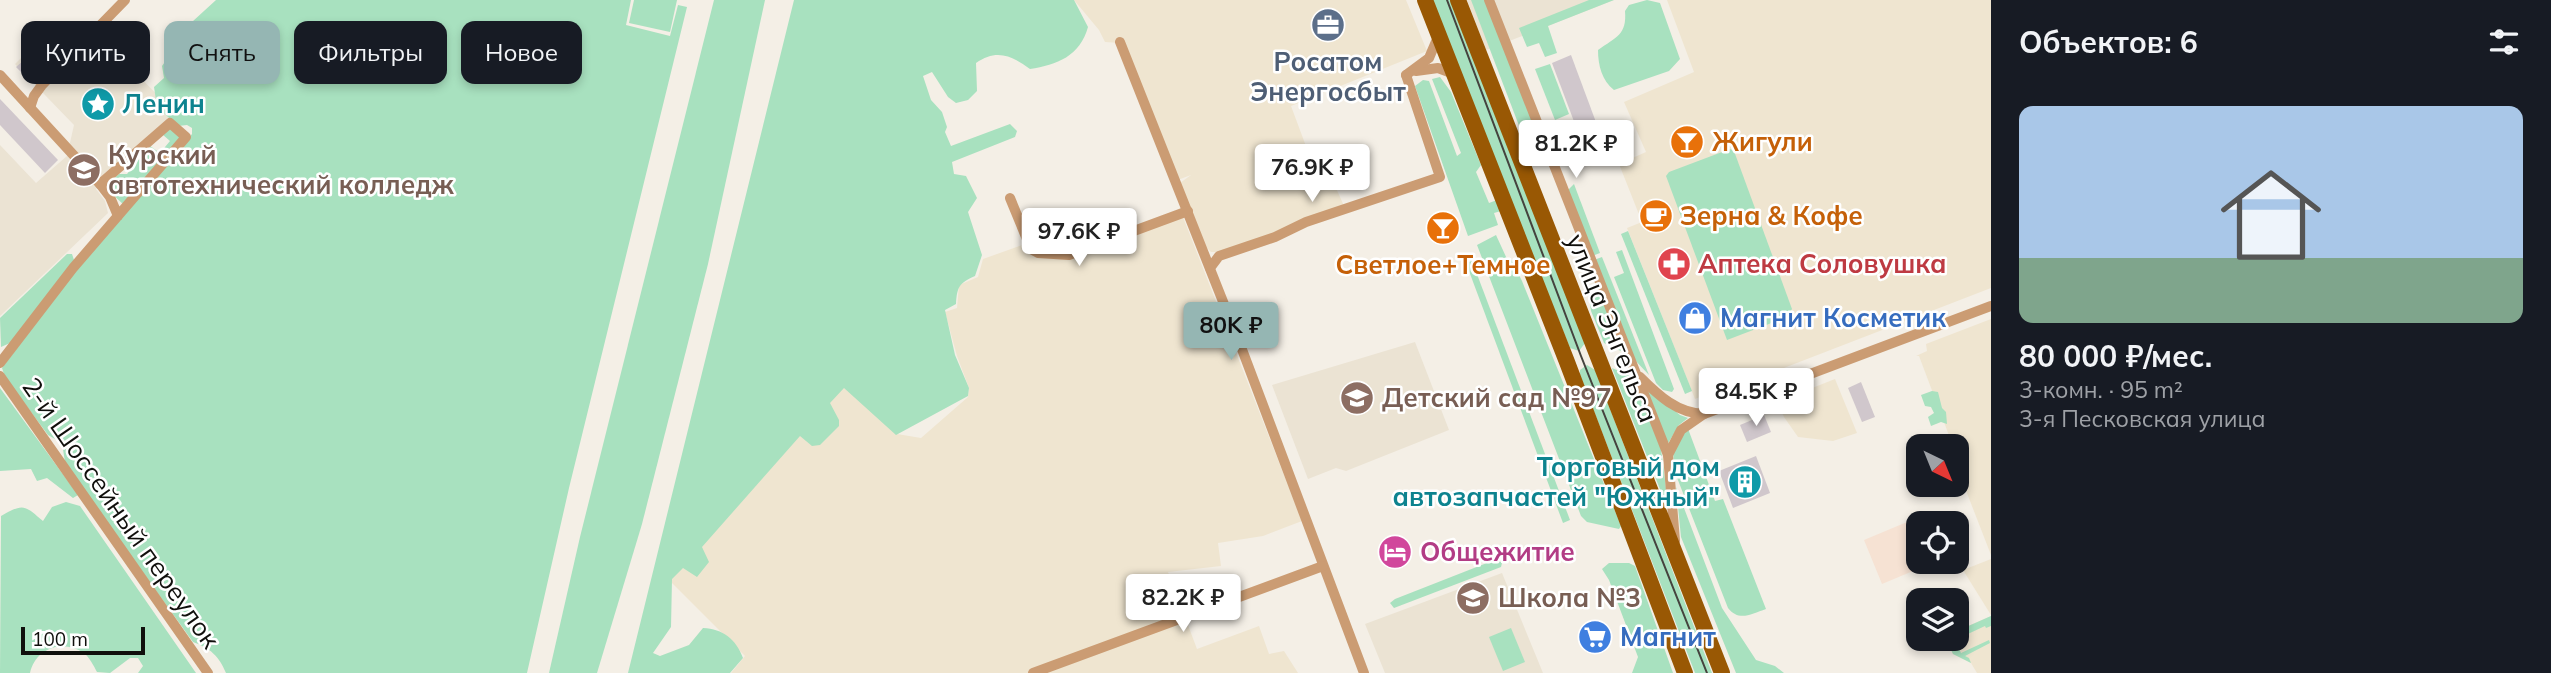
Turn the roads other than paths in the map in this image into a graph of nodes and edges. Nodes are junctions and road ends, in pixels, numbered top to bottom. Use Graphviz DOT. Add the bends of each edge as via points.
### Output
graph roads {
  1 [pos="125,0"];
  2 [pos="1425,0"];
  3 [pos="1458,0"];
  4 [pos="1489,0"];
  5 [pos="1438,35"];
  6 [pos="1120,43"];
  7 [pos="1454,74"];
  8 [pos="0,75"];
  9 [pos="1406,75"];
  10 [pos="30,108"];
  11 [pos="100,184"];
  12 [pos="1010,198"];
  13 [pos="1188,211"];
  14 [pos="118,216"];
  15 [pos="1210,268"];
  16 [pos="1991,306"];
  17 [pos="1595,351"];
  18 [pos="1567,362"];
  19 [pos="0,363"];
  20 [pos="1635,372"];
  21 [pos="0,376"];
  22 [pos="1704,414"];
  23 [pos="1668,455"];
  24 [pos="1676,552"];
  25 [pos="1323,566"];
  26 [pos="1713,646"];
  27 [pos="1683,669"];
  28 [pos="208,673"];
  29 [pos="1033,673"];
  30 [pos="1364,673"];
  31 [pos="1722,673"];
  32 [pos="1728,673"];
  1 -- 10 [label="street" via="42,85"];
  2 -- 5 [label="main road, улица Энгельса"];
  3 -- 17 [label="main road, улица Энгельса"];
  4 -- 20 [label="street"];
  5 -- 7 [label="main road, улица Энгельса"];
  5 -- 9 [label="street" via="1429,58"];
  6 -- 13 [label="street"];
  7 -- 9 [label="street" via="1428,68"];
  7 -- 18 [label="main road, улица Энгельса"];
  8 -- 10 [label="street"];
  9 -- 15 [label="street" via="1440,177 1219,256"];
  10 -- 11 [label="street"];
  11 -- 14 [label="street"];
  11 -- 14 [label="street" via="170,123 186,137"];
  12 -- 13 [label="street" via="1031,249 1038,253 1069,255"];
  13 -- 15 [label="street"];
  14 -- 19 [label="street"];
  15 -- 25 [label="street"];
  16 -- 22 [label="street"];
  17 -- 18 [label="main road"];
  17 -- 24 [label="main road, улица Энгельса"];
  18 -- 27 [label="main road, улица Энгельса"];
  20 -- 22 [label="street" via="1677,408"];
  20 -- 23 [label="street"];
  21 -- 28 [label="street, 2-й Шоссейный переулок"];
  22 -- 23 [label="street" via="1681,430"];
  23 -- 24 [label="street"];
  24 -- 26 [label="main road, улица Энгельса"];
  25 -- 29 [label="street"];
  25 -- 30 [label="street"];
  26 -- 31 [label="main road, улица Энгельса"];
  26 -- 32 [label="main road"];
}
